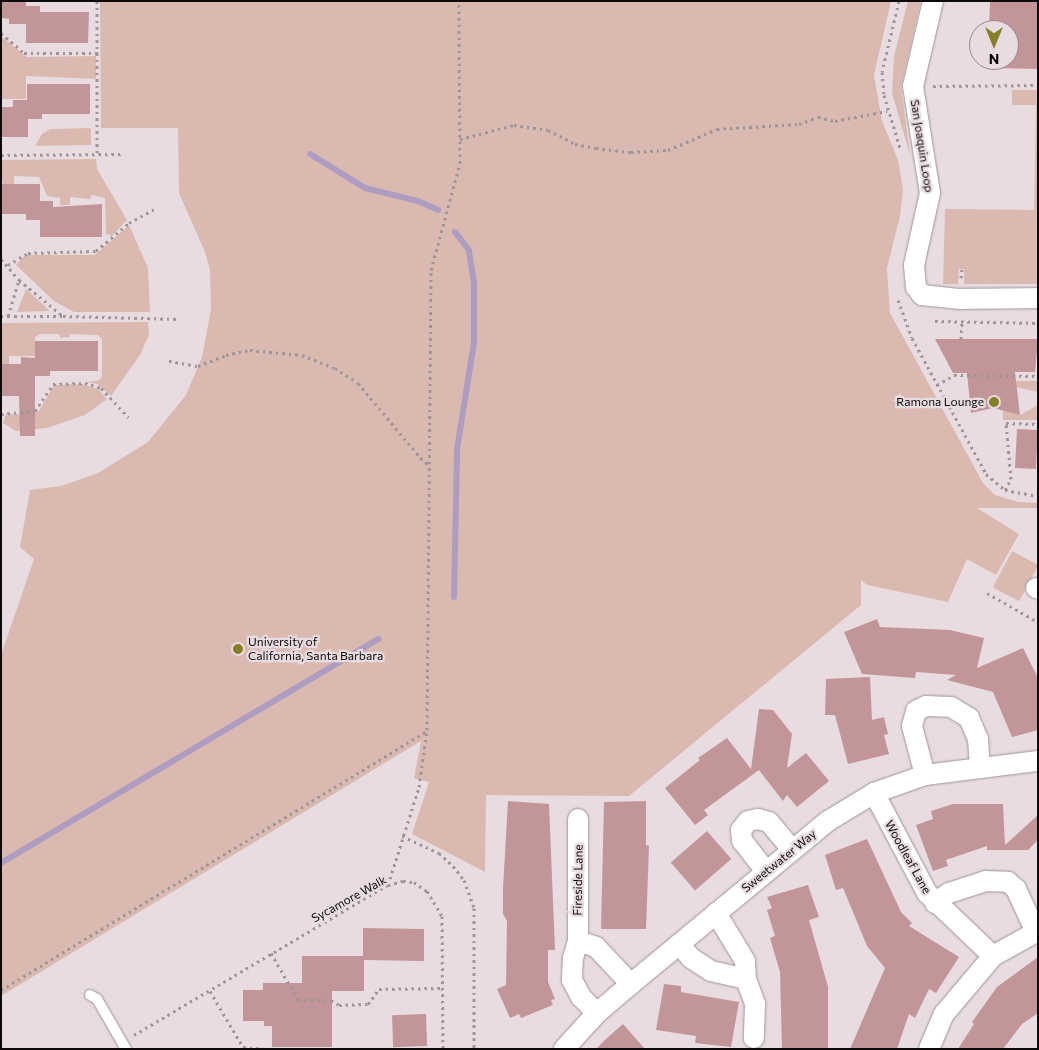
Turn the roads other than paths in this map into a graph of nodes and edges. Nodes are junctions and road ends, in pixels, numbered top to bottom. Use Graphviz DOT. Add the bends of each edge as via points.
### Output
graph roads {
  1 [pos="933,1"];
  2 [pos="1038,298"];
  3 [pos="1038,761"];
  4 [pos="980,766"];
  5 [pos="925,775"];
  6 [pos="874,794"];
  7 [pos="578,819"];
  8 [pos="792,849"];
  9 [pos="765,870"];
  10 [pos="935,903"];
  11 [pos="716,913"];
  12 [pos="1037,932"];
  13 [pos="578,941"];
  14 [pos="679,944"];
  15 [pos="993,956"];
  16 [pos="746,979"];
  17 [pos="630,984"];
  18 [pos="90,995"];
  19 [pos="596,1013"];
  20 [pos="754,1038"];
  21 [pos="124,1045"];
  22 [pos="564,1049"];
  23 [pos="929,1049"];
  1 -- 2 [label="street, San Joaquin Loop" via="913,86 930,193 914,265 918,291 922,295 961,299"];
  3 -- 4 [label="street, Sweetwater Way"];
  4 -- 5 [label="street, Sweetwater Way"];
  4 -- 5 [label="street" via="978,739 969,718 952,707 926,706 916,711 912,726"];
  5 -- 6 [label="street, Sweetwater Way"];
  6 -- 8 [label="street, Sweetwater Way" via="828,821"];
  6 -- 10 [label="street, Woodleaf Lane" via="917,878"];
  7 -- 13 [label="street, Fireside Lane"];
  8 -- 9 [label="street, Sweetwater Way"];
  8 -- 9 [label="street" via="769,822 748,821 741,830 742,841"];
  9 -- 11 [label="street, Sweetwater Way"];
  10 -- 12 [label="street" via="949,893 985,881 1008,882 1016,889"];
  10 -- 15 [label="street, Woodleaf Lane"];
  11 -- 14 [label="street, Sweetwater Way"];
  11 -- 16 [label="street" via="745,960"];
  12 -- 15 [label="street"];
  13 -- 17 [label="street" via="596,947"];
  13 -- 19 [label="street, Fireside Lane" via="572,980 581,997"];
  14 -- 16 [label="street" via="691,958 711,971"];
  14 -- 17 [label="street, Sweetwater Way"];
  15 -- 23 [label="street" via="944,1014"];
  16 -- 20 [label="street" via="755,1004"];
  17 -- 19 [label="street, Sweetwater Way"];
  18 -- 21 [label="lane" via="97,999"];
  19 -- 22 [label="street, Sweetwater Way"];
}
